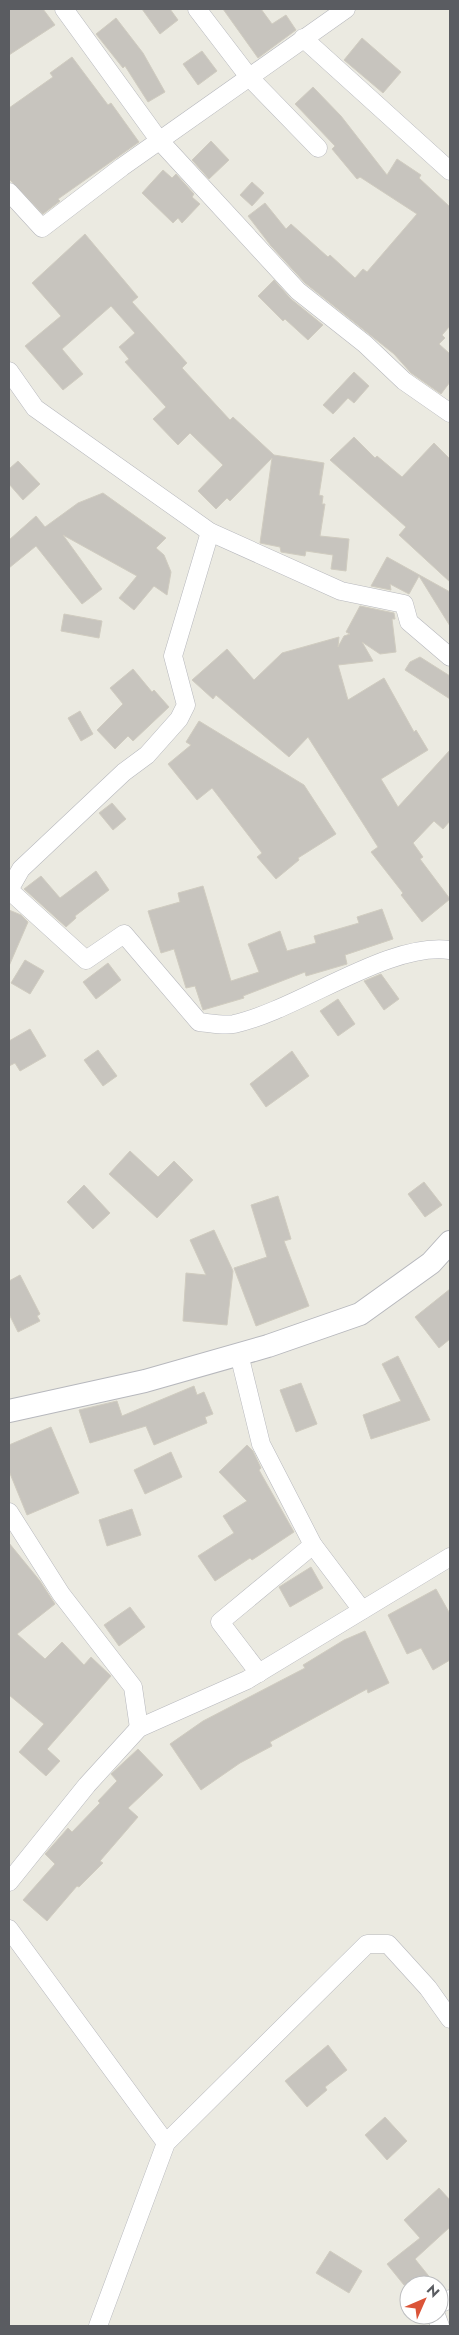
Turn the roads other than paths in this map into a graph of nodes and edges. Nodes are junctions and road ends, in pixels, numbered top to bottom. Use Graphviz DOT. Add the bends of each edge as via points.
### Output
graph roads {
  1 [pos="64,9"];
  2 [pos="197,9"];
  3 [pos="346,9"];
  4 [pos="303,38"];
  5 [pos="249,76"];
  6 [pos="159,140"];
  7 [pos="318,148"];
  8 [pos="450,171"];
  9 [pos="9,192"];
  10 [pos="9,371"];
  11 [pos="450,413"];
  12 [pos="210,532"];
  13 [pos="450,657"];
  14 [pos="9,890"];
  15 [pos="450,950"];
  16 [pos="450,1242"];
  17 [pos="239,1354"];
  18 [pos="9,1411"];
  19 [pos="9,1512"];
  20 [pos="313,1545"];
  21 [pos="450,1557"];
  22 [pos="362,1610"];
  23 [pos="259,1672"];
  24 [pos="139,1728"];
  25 [pos="9,1882"];
  26 [pos="9,1929"];
  27 [pos="450,2019"];
  28 [pos="166,2143"];
  29 [pos="98,2326"];
  1 -- 6 [label="street"];
  2 -- 5 [label="street"];
  3 -- 4 [label="street"];
  4 -- 5 [label="street"];
  4 -- 8 [label="street"];
  5 -- 6 [label="street"];
  5 -- 7 [label="street"];
  6 -- 9 [label="street" via="42,228"];
  6 -- 11 [label="street" via="298,292 365,344 404,381"];
  10 -- 12 [label="street" via="35,408"];
  12 -- 13 [label="street" via="340,590 404,604 409,622"];
  12 -- 14 [label="street" via="173,656 186,705 179,719 147,755 124,772 21,869"];
  14 -- 15 [label="street" via="86,960 124,934 199,1022 232,1024 296,1002 375,965 433,947"];
  16 -- 17 [label="street" via="432,1263 360,1314"];
  17 -- 18 [label="street" via="145,1382"];
  17 -- 20 [label="street" via="261,1444"];
  19 -- 24 [label="street" via="62,1594 133,1687"];
  20 -- 22 [label="street"];
  20 -- 23 [label="street" via="220,1622"];
  21 -- 22 [label="street"];
  22 -- 23 [label="street"];
  23 -- 24 [label="street"];
  24 -- 25 [label="street" via="87,1785"];
  26 -- 28 [label="street"];
  27 -- 28 [label="street" via="428,1988 388,1944 367,1944"];
  28 -- 29 [label="street"];
}
